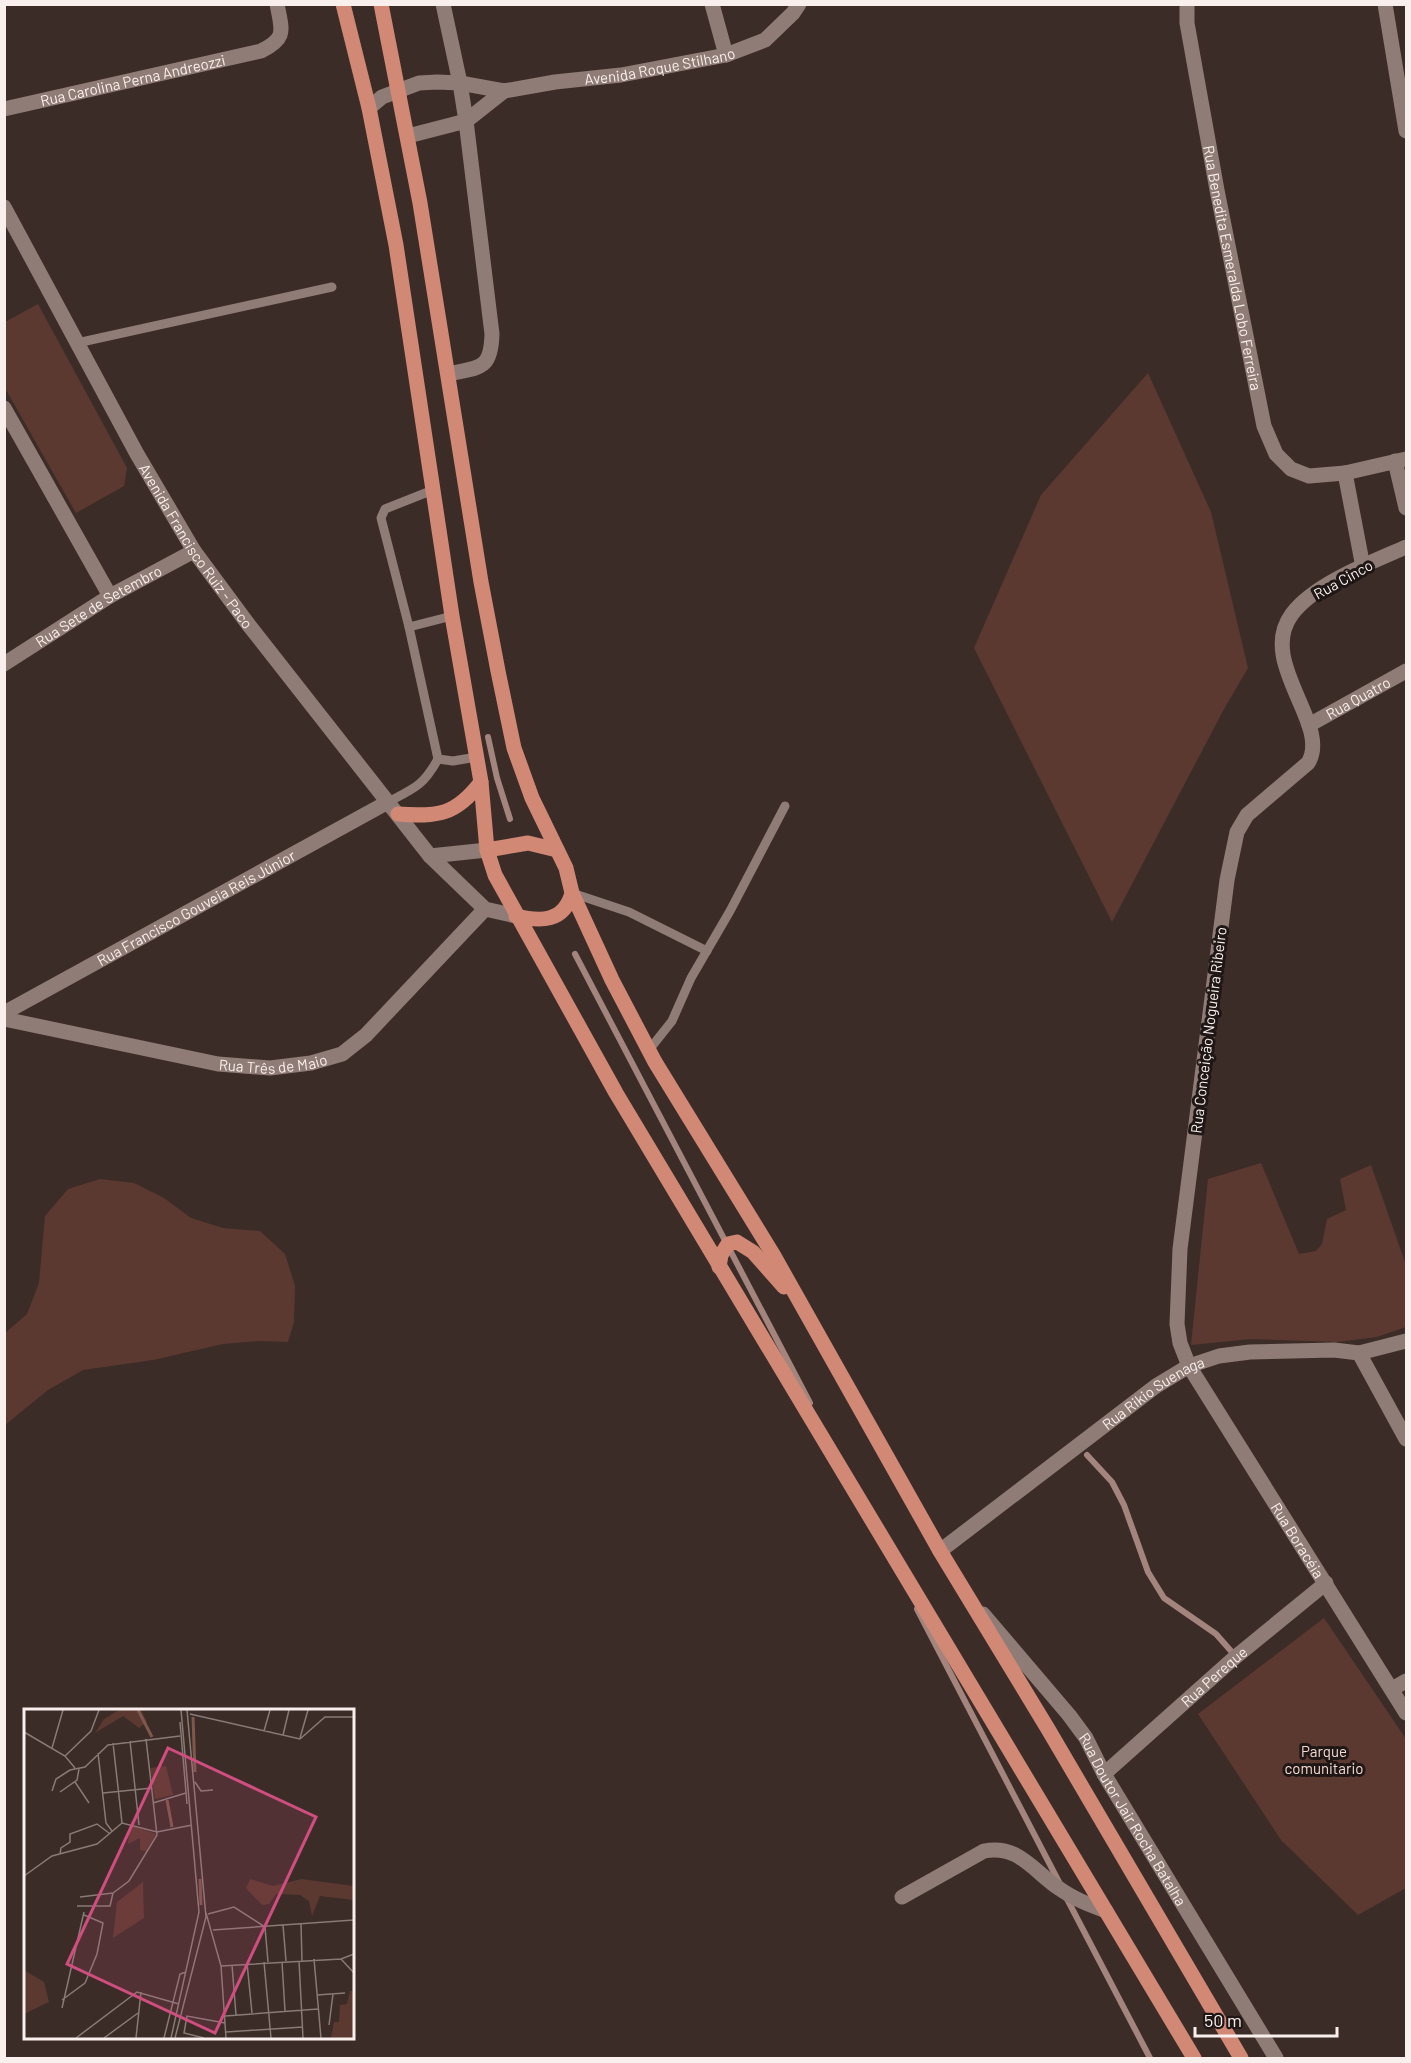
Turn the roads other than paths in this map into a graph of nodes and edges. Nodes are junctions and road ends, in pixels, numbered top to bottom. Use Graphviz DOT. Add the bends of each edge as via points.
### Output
graph roads {
  1 [pos="277,4"];
  2 [pos="343,4"];
  3 [pos="381,4"];
  4 [pos="443,4"];
  5 [pos="712,4"];
  6 [pos="798,4"];
  7 [pos="1186,4"];
  8 [pos="1385,4"];
  9 [pos="726,55"];
  10 [pos="460,83"];
  11 [pos="398,90"];
  12 [pos="504,91"];
  13 [pos="369,108"];
  14 [pos="4,109"];
  15 [pos="466,121"];
  16 [pos="1407,131"];
  17 [pos="408,136"];
  18 [pos="4,207"];
  19 [pos="332,287"];
  20 [pos="77,343"];
  21 [pos="449,374"];
  22 [pos="4,408"];
  23 [pos="1401,460"];
  24 [pos="1345,473"];
  25 [pos="434,490"];
  26 [pos="1407,508"];
  27 [pos="1407,547"];
  28 [pos="194,551"];
  29 [pos="1363,567"];
  30 [pos="110,596"];
  31 [pos="452,616"];
  32 [pos="409,627"];
  33 [pos="4,663"];
  34 [pos="1407,671"];
  35 [pos="1309,725"];
  36 [pos="477,757"];
  37 [pos="438,759"];
  38 [pos="481,782"];
  39 [pos="388,802"];
  40 [pos="785,806"];
  41 [pos="398,814"];
  42 [pos="488,850"];
  43 [pos="557,850"];
  44 [pos="430,856"];
  45 [pos="572,893"];
  46 [pos="485,909"];
  47 [pos="516,916"];
  48 [pos="707,951"];
  49 [pos="4,1014"];
  50 [pos="4,1018"];
  51 [pos="649,1050"];
  52 [pos="719,1267"];
  53 [pos="804,1310"];
  54 [pos="1407,1341"];
  55 [pos="1359,1353"];
  56 [pos="1189,1366"];
  57 [pos="1407,1439"];
  58 [pos="940,1551"];
  59 [pos="1326,1583"];
  60 [pos="967,1595"];
  61 [pos="1407,1681"];
  62 [pos="1392,1689"];
  63 [pos="1407,1713"];
  64 [pos="1104,1774"];
  65 [pos="902,1897"];
  66 [pos="1106,1911"];
  67 [pos="1194,2058"];
  68 [pos="1241,2058"];
  69 [pos="1276,2058"];
  1 -- 14 [label="street, Rua Carolina Perna Andreozzi" via="280,37 276,44 261,51"];
  2 -- 13 [label="main road"];
  3 -- 11 [label="main road"];
  4 -- 10 [label="street"];
  5 -- 9 [label="street"];
  6 -- 9 [label="street, Avenida Roque Stilhano" via="765,40"];
  7 -- 24 [label="street, Rua Benedita Esmeralda Lobo Ferreira" via="1217,190 1264,426 1276,454 1291,470 1309,476"];
  8 -- 16 [label="street"];
  9 -- 12 [label="street, Avenida Roque Stilhano"];
  10 -- 11 [label="street, Avenida Roque Stilhano" via="419,83"];
  10 -- 12 [label="street, Avenida Roque Stilhano"];
  10 -- 15 [label="street"];
  11 -- 13 [label="street, Avenida Roque Stilhano"];
  11 -- 17 [label="main road"];
  12 -- 15 [label="street, Avenida Roque Stilhano"];
  13 -- 25 [label="main road" via="396,245"];
  15 -- 17 [label="street, Avenida Roque Stilhano"];
  15 -- 21 [label="street" via="492,348 480,367"];
  17 -- 21 [label="main road"];
  18 -- 20 [label="street, Avenida Francisco Ruiz - Paco"];
  19 -- 20 [label="lane"];
  20 -- 28 [label="street, Avenida Francisco Ruiz - Paco"];
  21 -- 43 [label="main road" via="481,582 514,748"];
  22 -- 30 [label="street"];
  23 -- 24 [label="street, Rua Benedita Esmeralda Lobo Ferreira"];
  23 -- 26 [label="street"];
  24 -- 29 [label="street"];
  25 -- 31 [label="main road"];
  25 -- 32 [label="lane" via="385,509 381,518"];
  27 -- 29 [label="street, Rua Cinco"];
  28 -- 30 [label="street, Rua Sete de Setembro"];
  28 -- 39 [label="street, Avenida Francisco Ruiz - Paco"];
  29 -- 35 [label="street, Rua Cinco" via="1313,593 1291,615 1284,633 1282,656"];
  30 -- 33 [label="street, Rua Sete de Setembro"];
  31 -- 32 [label="lane"];
  31 -- 36 [label="main road"];
  32 -- 37 [label="lane"];
  34 -- 35 [label="street, Rua Quatro"];
  35 -- 56 [label="street, Rua Conceição Nogueira Ribeiro" via="1313,755 1247,815 1237,832 1227,880 1180,1260 1177,1324"];
  36 -- 37 [label="lane"];
  36 -- 38 [label="main road"];
  37 -- 39 [label="lane" via="418,786"];
  38 -- 41 [label="main road" via="471,796 452,810"];
  38 -- 42 [label="main road"];
  39 -- 41 [label="street, Avenida Francisco Ruiz - Paco"];
  39 -- 49 [label="street, Rua Francisco Gouveia Reis Júnior"];
  40 -- 48 [label="lane"];
  41 -- 44 [label="street, Avenida Francisco Ruiz - Paco"];
  42 -- 43 [label="main road" via="528,843"];
  42 -- 44 [label="street"];
  42 -- 47 [label="main road" via="495,875"];
  43 -- 45 [label="main road"];
  44 -- 46 [label="street, Avenida Francisco Ruiz - Paco"];
  45 -- 47 [label="main road" via="569,903 551,917 536,920"];
  45 -- 48 [label="lane" via="629,912"];
  45 -- 51 [label="main road" via="627,1012"];
  46 -- 47 [label="street"];
  46 -- 50 [label="street, Rua Três de Maio" via="366,1035 342,1054 311,1063 270,1068 218,1064"];
  47 -- 52 [label="main road"];
  48 -- 51 [label="lane" via="672,1021"];
  51 -- 53 [label="main road"];
  52 -- 53 [label="main road" via="728,1244 744,1244"];
  52 -- 66 [label="main road"];
  53 -- 58 [label="main road"];
  54 -- 55 [label="street, Rua Rikio Suenaga"];
  55 -- 56 [label="street, Rua Rikio Suenaga" via="1250,1352 1219,1356"];
  55 -- 57 [label="street"];
  56 -- 58 [label="street, Rua Rikio Suenaga" via="1156,1386"];
  56 -- 59 [label="street, Rua Boracéia"];
  58 -- 60 [label="main road"];
  59 -- 62 [label="street, Rua Boracéia"];
  59 -- 64 [label="street, Rua Pereque" via="1233,1659"];
  60 -- 64 [label="street, Rua Doutor Jair Rocha Batalha" via="1069,1714"];
  60 -- 68 [label="main road"];
  61 -- 62 [label="street"];
  62 -- 63 [label="street, Rua Boracéia"];
  64 -- 69 [label="street, Rua Doutor Jair Rocha Batalha"];
  65 -- 66 [label="street" via="984,1851 996,1849 1022,1858 1058,1888"];
  66 -- 67 [label="main road"];
}
